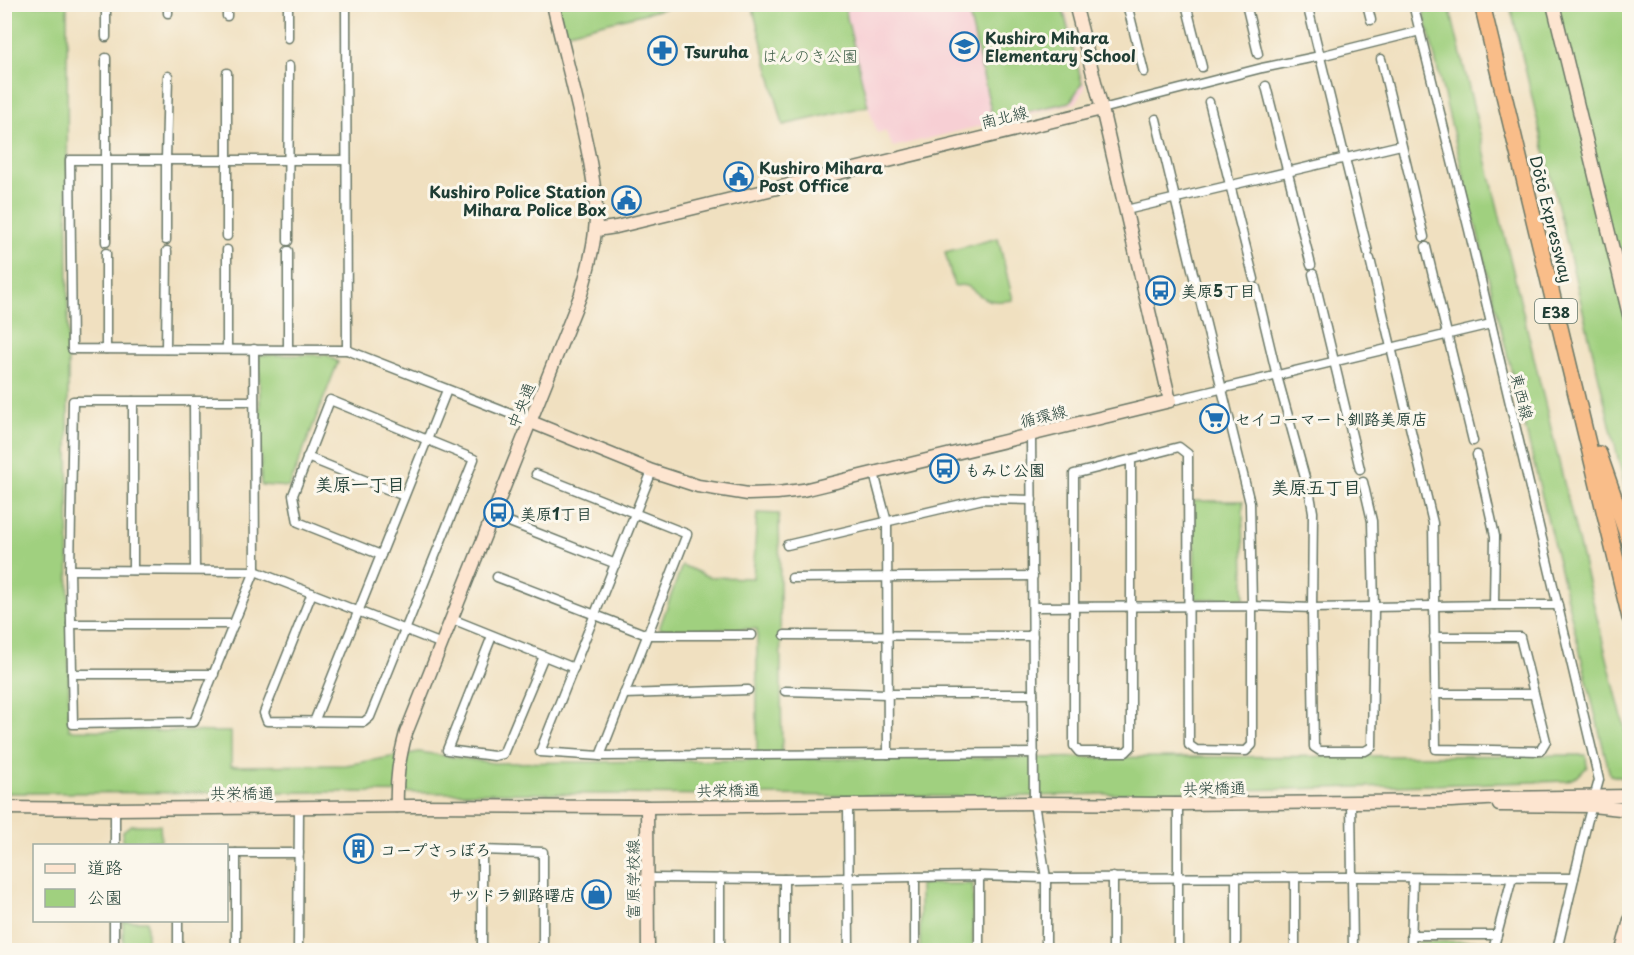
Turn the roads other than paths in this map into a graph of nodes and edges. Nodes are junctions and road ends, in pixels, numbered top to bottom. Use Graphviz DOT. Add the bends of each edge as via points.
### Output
graph roads {
  1 [pos="106,4"];
  2 [pos="227,4"];
  3 [pos="288,4"];
  4 [pos="346,4"];
  5 [pos="553,4"];
  6 [pos="1076,4"];
  7 [pos="1127,4"];
  8 [pos="1186,4"];
  9 [pos="1246,4"];
  10 [pos="1307,4"];
  11 [pos="1367,4"];
  12 [pos="1413,4"];
  13 [pos="1482,4"];
  14 [pos="1489,4"];
  15 [pos="1553,4"];
  16 [pos="227,16"];
  17 [pos="1371,20"];
  18 [pos="1420,31"];
  19 [pos="106,37"];
  20 [pos="288,38"];
  21 [pos="1258,54"];
  22 [pos="1320,56"];
  23 [pos="106,58"];
  24 [pos="1381,59"];
  25 [pos="289,66"];
  26 [pos="1202,67"];
  27 [pos="1144,72"];
  28 [pos="227,73"];
  29 [pos="168,76"];
  30 [pos="1266,87"];
  31 [pos="1209,102"];
  32 [pos="1102,109"];
  33 [pos="1156,119"];
  34 [pos="1401,145"];
  35 [pos="1344,158"];
  36 [pos="166,159"];
  37 [pos="228,159"];
  38 [pos="105,160"];
  39 [pos="289,160"];
  40 [pos="346,160"];
  41 [pos="1287,171"];
  42 [pos="1231,186"];
  43 [pos="1175,200"];
  44 [pos="1126,210"];
  45 [pos="596,230"];
  46 [pos="227,236"];
  47 [pos="1424,237"];
  48 [pos="166,240"];
  49 [pos="288,241"];
  50 [pos="106,242"];
  51 [pos="1426,247"];
  52 [pos="227,250"];
  53 [pos="166,251"];
  54 [pos="288,251"];
  55 [pos="106,253"];
  56 [pos="1629,319"];
  57 [pos="1491,324"];
  58 [pos="1448,335"];
  59 [pos="1392,348"];
  60 [pos="106,349"];
  61 [pos="227,349"];
  62 [pos="254,349"];
  63 [pos="288,349"];
  64 [pos="166,350"];
  65 [pos="347,350"];
  66 [pos="1334,362"];
  67 [pos="1277,376"];
  68 [pos="447,390"];
  69 [pos="1221,390"];
  70 [pos="133,401"];
  71 [pos="194,401"];
  72 [pos="254,401"];
  73 [pos="1170,401"];
  74 [pos="531,422"];
  75 [pos="1031,436"];
  76 [pos="427,438"];
  77 [pos="1473,441"];
  78 [pos="1597,448"];
  79 [pos="1477,455"];
  80 [pos="307,457"];
  81 [pos="1131,460"];
  82 [pos="1360,469"];
  83 [pos="652,471"];
  84 [pos="874,473"];
  85 [pos="536,474"];
  86 [pos="1363,482"];
  87 [pos="1307,485"];
  88 [pos="1310,495"];
  89 [pos="404,496"];
  90 [pos="1032,500"];
  91 [pos="636,514"];
  92 [pos="494,516"];
  93 [pos="887,522"];
  94 [pos="1629,543"];
  95 [pos="787,545"];
  96 [pos="381,555"];
  97 [pos="616,564"];
  98 [pos="70,570"];
  99 [pos="133,570"];
  100 [pos="195,570"];
  101 [pos="255,571"];
  102 [pos="1033,576"];
  103 [pos="497,577"];
  104 [pos="888,577"];
  105 [pos="792,578"];
  106 [pos="1629,585"];
  107 [pos="312,593"];
  108 [pos="1494,605"];
  109 [pos="1558,605"];
  110 [pos="1252,606"];
  111 [pos="1374,606"];
  112 [pos="1434,606"];
  113 [pos="1033,607"];
  114 [pos="1074,607"];
  115 [pos="1131,607"];
  116 [pos="1189,607"];
  117 [pos="1312,608"];
  118 [pos="358,612"];
  119 [pos="595,615"];
  120 [pos="1629,618"];
  121 [pos="452,619"];
  122 [pos="71,624"];
  123 [pos="234,624"];
  124 [pos="406,630"];
  125 [pos="647,635"];
  126 [pos="752,635"];
  127 [pos="785,635"];
  128 [pos="888,635"];
  129 [pos="492,636"];
  130 [pos="1033,636"];
  131 [pos="1434,637"];
  132 [pos="442,644"];
  133 [pos="544,656"];
  134 [pos="574,668"];
  135 [pos="72,674"];
  136 [pos="214,674"];
  137 [pos="748,690"];
  138 [pos="785,692"];
  139 [pos="624,694"];
  140 [pos="887,694"];
  141 [pos="1033,694"];
  142 [pos="1435,694"];
  143 [pos="1534,694"];
  144 [pos="314,722"];
  145 [pos="1034,753"];
  146 [pos="888,754"];
  147 [pos="600,756"];
  148 [pos="1629,796"];
  149 [pos="1593,801"];
  150 [pos="1352,802"];
  151 [pos="1034,803"];
  152 [pos="1178,804"];
  153 [pos="848,805"];
  154 [pos="397,806"];
  155 [pos="647,807"];
  156 [pos="4,808"];
  157 [pos="299,808"];
  158 [pos="115,809"];
  159 [pos="1629,810"];
  160 [pos="114,844"];
  161 [pos="228,852"];
  162 [pos="236,853"];
  163 [pos="299,853"];
  164 [pos="979,876"];
  165 [pos="849,877"];
  166 [pos="915,877"];
  167 [pos="1113,877"];
  168 [pos="1178,877"];
  169 [pos="1236,877"];
  170 [pos="1353,877"];
  171 [pos="649,878"];
  172 [pos="720,878"];
  173 [pos="1046,878"];
  174 [pos="1294,878"];
  175 [pos="1413,878"];
  176 [pos="1512,878"];
  177 [pos="1574,878"];
  178 [pos="784,879"];
  179 [pos="1629,921"];
  180 [pos="114,922"];
  181 [pos="178,922"];
  182 [pos="1497,934"];
  183 [pos="1412,935"];
  184 [pos="114,951"];
  185 [pos="178,951"];
  186 [pos="236,951"];
  187 [pos="298,951"];
  188 [pos="482,951"];
  189 [pos="543,951"];
  190 [pos="648,951"];
  191 [pos="720,951"];
  192 [pos="784,951"];
  193 [pos="849,951"];
  194 [pos="915,951"];
  195 [pos="979,951"];
  196 [pos="1046,951"];
  197 [pos="1113,951"];
  198 [pos="1178,951"];
  199 [pos="1236,951"];
  200 [pos="1295,951"];
  201 [pos="1353,951"];
  202 [pos="1411,951"];
  203 [pos="1493,951"];
  204 [pos="1557,951"];
  205 [pos="1622,951"];
  1 -- 19 [label="street"];
  2 -- 16 [label="street"];
  3 -- 20 [label="street"];
  4 -- 40 [label="street"];
  5 -- 45 [label="street, 中央通" via="585,136 596,204"];
  6 -- 32 [label="street"];
  7 -- 27 [label="street"];
  8 -- 26 [label="street"];
  9 -- 21 [label="street"];
  10 -- 22 [label="street"];
  11 -- 17 [label="street"];
  12 -- 18 [label="street, 東西線"];
  13 -- 120 [label="highway, Dōtō Expressway / E38"];
  14 -- 78 [label="highway, Dōtō Expressway / E38"];
  15 -- 56 [label="street"];
  18 -- 22 [label="street, 南北線"];
  18 -- 57 [label="street, 東西線"];
  22 -- 32 [label="street, 南北線"];
  22 -- 35 [label="street"];
  23 -- 38 [label="street"];
  24 -- 34 [label="street"];
  25 -- 39 [label="street"];
  28 -- 37 [label="street"];
  29 -- 36 [label="street"];
  30 -- 41 [label="street"];
  31 -- 42 [label="street"];
  32 -- 44 [label="street"];
  32 -- 45 [label="street, 南北線"];
  33 -- 43 [label="street"];
  34 -- 35 [label="street"];
  34 -- 47 [label="street"];
  35 -- 41 [label="street"];
  35 -- 59 [label="street"];
  36 -- 37 [label="street"];
  36 -- 38 [label="street"];
  36 -- 48 [label="street"];
  37 -- 39 [label="street"];
  37 -- 46 [label="street"];
  38 -- 50 [label="street"];
  38 -- 60 [label="street" via="70,160 72,349"];
  39 -- 40 [label="street"];
  39 -- 49 [label="street"];
  40 -- 65 [label="street"];
  41 -- 42 [label="street"];
  41 -- 66 [label="street"];
  42 -- 43 [label="street"];
  42 -- 67 [label="street"];
  43 -- 44 [label="street"];
  43 -- 69 [label="street"];
  44 -- 73 [label="street"];
  45 -- 74 [label="street, 中央通" via="582,294"];
  51 -- 58 [label="street"];
  52 -- 61 [label="street"];
  53 -- 64 [label="street"];
  54 -- 63 [label="street"];
  55 -- 60 [label="street"];
  57 -- 58 [label="street"];
  57 -- 109 [label="street, 東西線"];
  58 -- 59 [label="street"];
  58 -- 77 [label="street"];
  59 -- 66 [label="street"];
  59 -- 112 [label="street" via="1433,523"];
  60 -- 64 [label="street"];
  61 -- 62 [label="street"];
  61 -- 64 [label="street"];
  62 -- 63 [label="street"];
  62 -- 72 [label="street"];
  63 -- 65 [label="street"];
  65 -- 68 [label="street"];
  66 -- 67 [label="street"];
  66 -- 82 [label="street"];
  67 -- 69 [label="street"];
  67 -- 87 [label="street"];
  68 -- 74 [label="street"];
  68 -- 76 [label="street"];
  69 -- 73 [label="street"];
  69 -- 110 [label="street" via="1250,503"];
  70 -- 71 [label="street"];
  70 -- 98 [label="street" via="73,401"];
  70 -- 99 [label="street"];
  71 -- 72 [label="street"];
  71 -- 100 [label="street"];
  72 -- 101 [label="street"];
  73 -- 75 [label="street, 循環線"];
  74 -- 83 [label="street, 循環線"];
  74 -- 92 [label="street, 中央通"];
  75 -- 84 [label="street, 循環線"];
  75 -- 90 [label="street"];
  76 -- 80 [label="street" via="330,400"];
  76 -- 89 [label="street"];
  76 -- 124 [label="street" via="474,459"];
  78 -- 94 [label="highway"];
  78 -- 106 [label="highway, Dōtō Expressway / E38"];
  79 -- 108 [label="street" via="1495,536"];
  80 -- 89 [label="street"];
  80 -- 96 [label="street" via="293,495 298,522"];
  81 -- 114 [label="street" via="1074,474"];
  81 -- 115 [label="street"];
  81 -- 116 [label="street" via="1179,447 1188,454"];
  83 -- 84 [label="street, 循環線" via="698,486 748,494 803,490"];
  83 -- 91 [label="street"];
  84 -- 93 [label="street"];
  85 -- 91 [label="street"];
  86 -- 111 [label="street" via="1372,521"];
  88 -- 117 [label="street"];
  89 -- 96 [label="street"];
  90 -- 93 [label="street" via="982,499"];
  90 -- 102 [label="street"];
  91 -- 97 [label="street"];
  91 -- 125 [label="street" via="687,534"];
  92 -- 97 [label="street"];
  92 -- 121 [label="street, 中央通"];
  93 -- 95 [label="street"];
  93 -- 104 [label="street"];
  96 -- 118 [label="street"];
  97 -- 119 [label="street"];
  98 -- 99 [label="street"];
  98 -- 122 [label="street"];
  99 -- 100 [label="street"];
  100 -- 101 [label="street"];
  101 -- 107 [label="street"];
  101 -- 123 [label="street"];
  102 -- 104 [label="street"];
  102 -- 113 [label="street"];
  103 -- 119 [label="street"];
  104 -- 105 [label="street"];
  104 -- 128 [label="street"];
  107 -- 118 [label="street"];
  107 -- 144 [label="street" via="264,713 267,721"];
  108 -- 109 [label="street"];
  108 -- 112 [label="street"];
  109 -- 149 [label="street, 東西線" via="1599,780"];
  110 -- 116 [label="street"];
  110 -- 116 [label="street" via="1252,745 1246,751 1197,750 1190,745"];
  110 -- 117 [label="street"];
  111 -- 112 [label="street"];
  111 -- 117 [label="street"];
  111 -- 117 [label="street" via="1372,747 1365,752 1320,751 1314,747"];
  112 -- 131 [label="street"];
  113 -- 114 [label="street"];
  113 -- 130 [label="street"];
  114 -- 115 [label="street"];
  114 -- 115 [label="street" via="1074,746 1079,752 1126,752 1131,747"];
  115 -- 116 [label="street"];
  118 -- 124 [label="street"];
  118 -- 144 [label="street"];
  119 -- 125 [label="street"];
  119 -- 134 [label="street"];
  121 -- 129 [label="street"];
  121 -- 132 [label="street, 中央通"];
  122 -- 123 [label="street"];
  122 -- 135 [label="street"];
  123 -- 136 [label="street"];
  124 -- 132 [label="street"];
  124 -- 144 [label="street" via="370,717 364,722"];
  125 -- 126 [label="street"];
  125 -- 139 [label="street"];
  127 -- 128 [label="street"];
  128 -- 130 [label="street"];
  128 -- 140 [label="street"];
  129 -- 133 [label="street"];
  129 -- 133 [label="street" via="447,750 503,754"];
  130 -- 141 [label="street"];
  131 -- 142 [label="street"];
  131 -- 143 [label="street" via="1520,637"];
  132 -- 154 [label="street, 中央通" via="406,733 399,760"];
  133 -- 134 [label="street"];
  134 -- 147 [label="street" via="540,752"];
  135 -- 136 [label="street"];
  135 -- 136 [label="street" via="73,724 195,722"];
  137 -- 139 [label="street"];
  138 -- 140 [label="street"];
  139 -- 147 [label="street"];
  140 -- 141 [label="street"];
  140 -- 146 [label="street"];
  141 -- 145 [label="street"];
  142 -- 143 [label="street"];
  142 -- 143 [label="street" via="1436,750 1540,751 1546,741"];
  145 -- 146 [label="street"];
  145 -- 151 [label="street"];
  146 -- 147 [label="street"];
  148 -- 149 [label="street"];
  149 -- 150 [label="street, 共栄橋通" via="1502,806 1451,801"];
  149 -- 159 [label="street"];
  149 -- 177 [label="street, 東西線"];
  150 -- 152 [label="street, 共栄橋通"];
  150 -- 170 [label="street"];
  151 -- 152 [label="street, 共栄橋通"];
  151 -- 153 [label="street, 共栄橋通"];
  151 -- 173 [label="street"];
  152 -- 168 [label="street"];
  153 -- 155 [label="street, 共栄橋通"];
  153 -- 165 [label="street"];
  154 -- 155 [label="street, 共栄橋通"];
  154 -- 157 [label="street, 共栄橋通"];
  155 -- 171 [label="street, 富原学校線"];
  156 -- 158 [label="street, 共栄橋通"];
  157 -- 158 [label="street, 共栄橋通"];
  157 -- 163 [label="street"];
  158 -- 160 [label="street"];
  161 -- 162 [label="street"];
  162 -- 163 [label="street"];
  162 -- 186 [label="street"];
  163 -- 187 [label="street"];
  164 -- 166 [label="street"];
  164 -- 173 [label="street"];
  164 -- 195 [label="street"];
  165 -- 166 [label="street"];
  165 -- 178 [label="street"];
  165 -- 193 [label="street"];
  166 -- 194 [label="street"];
  167 -- 168 [label="street"];
  167 -- 173 [label="street"];
  167 -- 197 [label="street"];
  168 -- 169 [label="street"];
  168 -- 198 [label="street"];
  169 -- 174 [label="street"];
  169 -- 199 [label="street"];
  170 -- 174 [label="street"];
  170 -- 175 [label="street"];
  170 -- 201 [label="street"];
  171 -- 172 [label="street"];
  171 -- 190 [label="street, 富原学校線"];
  172 -- 178 [label="street"];
  172 -- 191 [label="street"];
  173 -- 196 [label="street"];
  174 -- 200 [label="street"];
  175 -- 176 [label="street"];
  175 -- 183 [label="street"];
  176 -- 177 [label="street"];
  176 -- 182 [label="street"];
  177 -- 204 [label="street, 東西線"];
  178 -- 192 [label="street"];
  179 -- 205 [label="street"];
  180 -- 184 [label="street"];
  181 -- 185 [label="street"];
  182 -- 183 [label="street"];
  182 -- 203 [label="street"];
  183 -- 202 [label="street"];
  188 -- 189 [label="street" via="482,850 543,852"];
}
